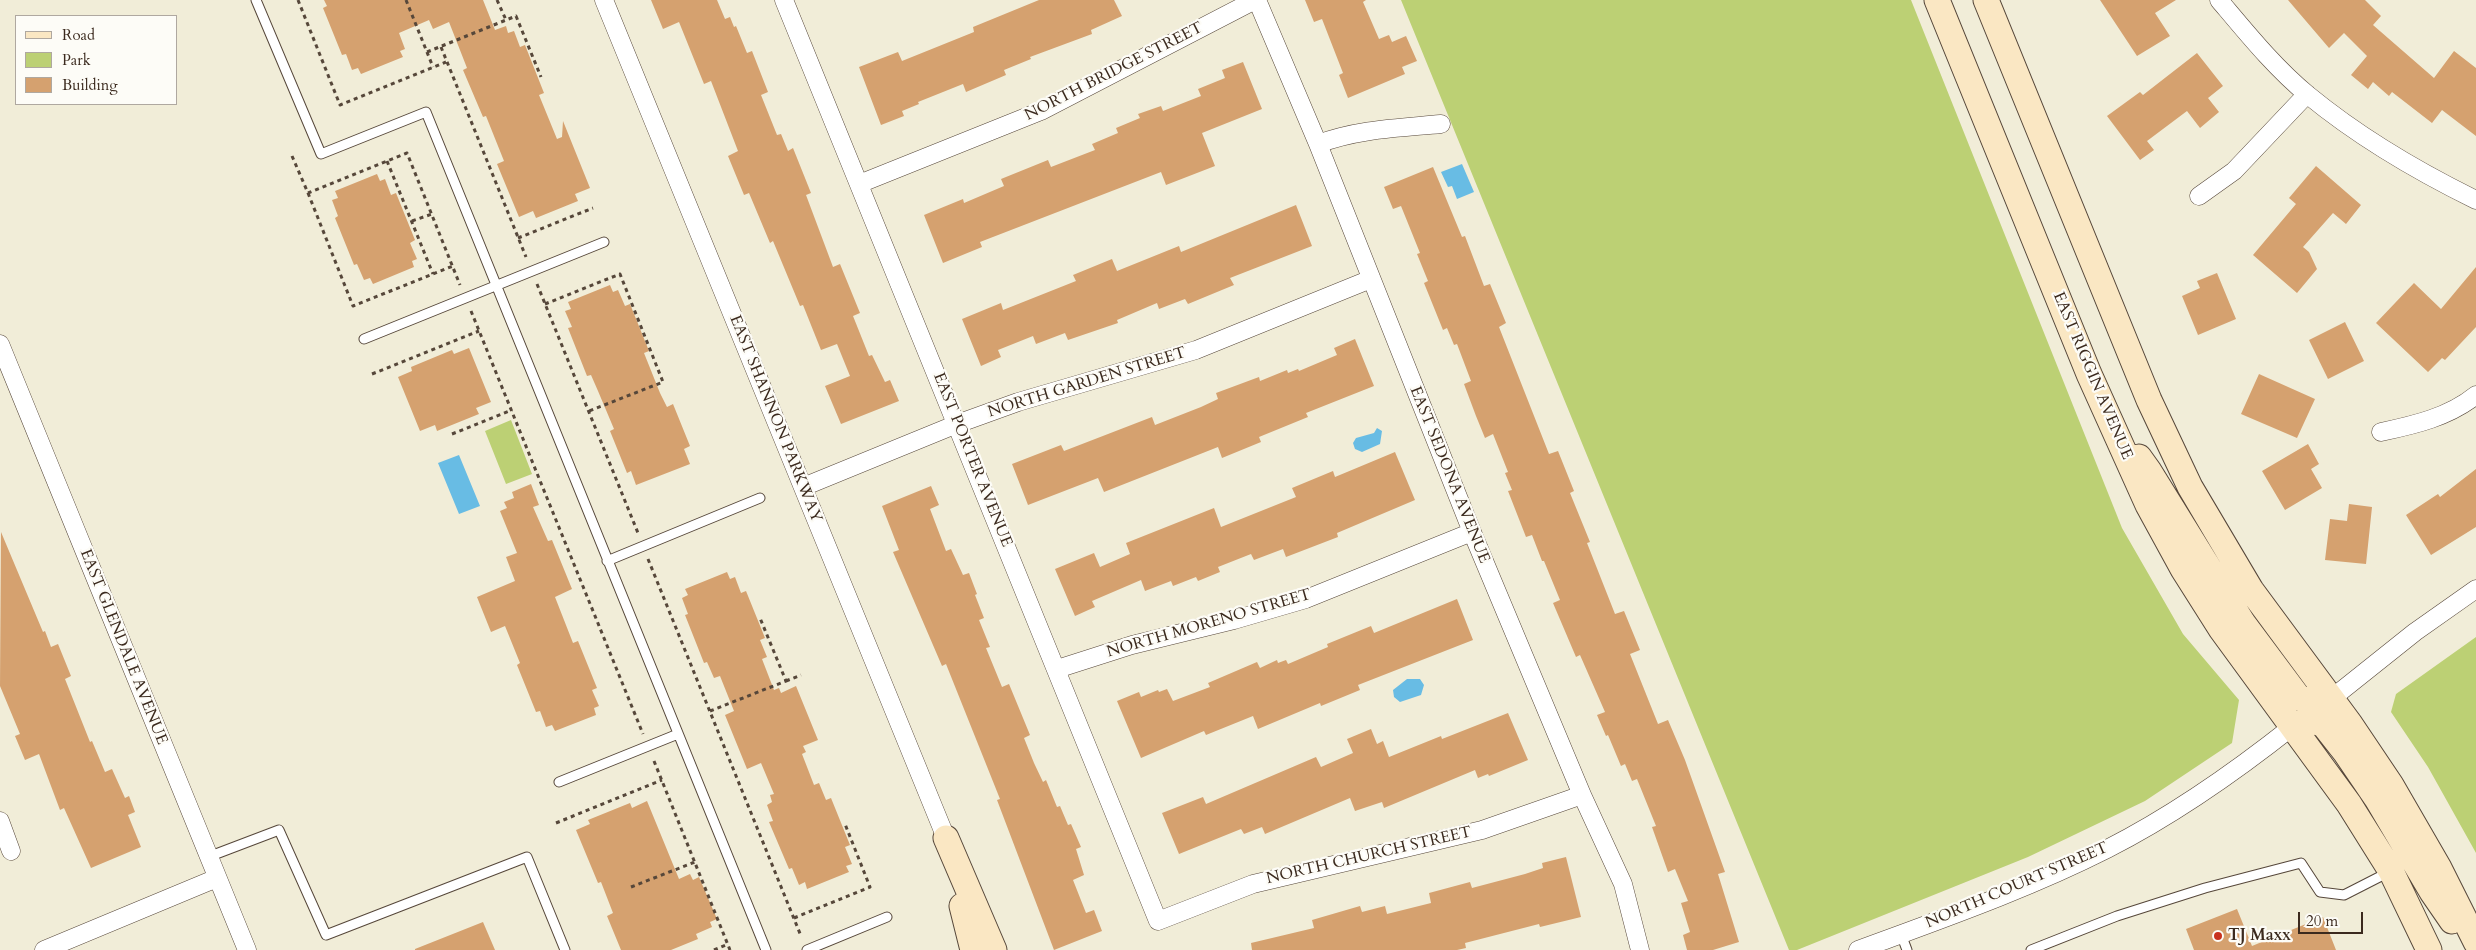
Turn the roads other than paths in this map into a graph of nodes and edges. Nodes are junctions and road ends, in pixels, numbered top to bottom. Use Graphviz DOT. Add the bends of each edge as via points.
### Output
graph roads {
  1 [pos="256,0"];
  2 [pos="604,0"];
  3 [pos="784,0"];
  4 [pos="1256,0"];
  5 [pos="1937,0"];
  6 [pos="1986,0"];
  7 [pos="2219,0"];
  8 [pos="2307,94"];
  9 [pos="1441,124"];
  10 [pos="1318,144"];
  11 [pos="859,184"];
  12 [pos="2199,196"];
  13 [pos="2476,200"];
  14 [pos="604,242"];
  15 [pos="1371,279"];
  16 [pos="496,284"];
  17 [pos="364,339"];
  18 [pos="0,344"];
  19 [pos="2476,395"];
  20 [pos="2108,418"];
  21 [pos="957,424"];
  22 [pos="2381,432"];
  23 [pos="803,487"];
  24 [pos="760,498"];
  25 [pos="1472,532"];
  26 [pos="607,561"];
  27 [pos="2476,589"];
  28 [pos="1057,669"];
  29 [pos="2331,699"];
  30 [pos="2293,726"];
  31 [pos="678,734"];
  32 [pos="559,782"];
  33 [pos="1582,795"];
  34 [pos="0,821"];
  35 [pos="946,838"];
  36 [pos="11,851"];
  37 [pos="208,857"];
  38 [pos="2391,871"];
  39 [pos="217,878"];
  40 [pos="887,917"];
  41 [pos="1158,921"];
  42 [pos="1904,942"];
  43 [pos="2476,942"];
  44 [pos="44,950"];
  45 [pos="247,950"];
  46 [pos="564,950"];
  47 [pos="766,950"];
  48 [pos="807,950"];
  49 [pos="973,950"];
  50 [pos="994,950"];
  51 [pos="1640,950"];
  52 [pos="1858,950"];
  53 [pos="2031,950"];
  54 [pos="2429,950"];
  55 [pos="2472,950"];
  1 -- 16 [label="lane" via="321,154 426,112"];
  2 -- 23 [label="street, EAST SHANNON PARKWAY"];
  3 -- 11 [label="street, EAST PORTER AVENUE"];
  4 -- 10 [label="street, EAST SEDONA AVENUE"];
  4 -- 11 [label="street, NORTH BRIDGE STREET" via="1041,111"];
  5 -- 20 [label="main road, EAST RIGGIN AVENUE"];
  6 -- 29 [label="main road" via="2149,400 2179,465 2250,590"];
  7 -- 8 [label="street" via="2253,40"];
  8 -- 12 [label="street" via="2234,172"];
  8 -- 13 [label="street" via="2362,135 2428,176"];
  9 -- 10 [label="street" via="1362,131"];
  10 -- 15 [label="street, EAST SEDONA AVENUE"];
  11 -- 21 [label="street, EAST PORTER AVENUE"];
  14 -- 16 [label="lane"];
  15 -- 21 [label="street, NORTH GARDEN STREET" via="1196,350 1060,389"];
  15 -- 25 [label="street, EAST SEDONA AVENUE"];
  16 -- 17 [label="lane"];
  16 -- 26 [label="lane"];
  18 -- 37 [label="street, EAST GLENDALE AVENUE"];
  19 -- 22 [label="street" via="2425,423"];
  20 -- 29 [label="main road" via="2150,471 2243,623 2299,698 2315,702"];
  20 -- 30 [label="main road, EAST RIGGIN AVENUE" via="2148,505 2183,568 2222,629"];
  21 -- 23 [label="street, NORTH GARDEN STREET"];
  21 -- 28 [label="street, EAST PORTER AVENUE"];
  23 -- 35 [label="street, EAST SHANNON PARKWAY"];
  24 -- 26 [label="lane"];
  25 -- 28 [label="street, NORTH MORENO STREET" via="1298,601 1132,645"];
  25 -- 33 [label="street, EAST SEDONA AVENUE"];
  26 -- 31 [label="lane"];
  27 -- 29 [label="street" via="2415,632"];
  28 -- 41 [label="street, EAST PORTER AVENUE"];
  29 -- 43 [label="main road" via="2408,812"];
  30 -- 38 [label="main road, EAST RIGGIN AVENUE" via="2350,804"];
  30 -- 42 [label="street, NORTH COURT STREET" via="2215,785 2110,848"];
  30 -- 55 [label="main road" via="2307,720 2322,724 2346,752 2432,892"];
  31 -- 32 [label="lane"];
  31 -- 47 [label="lane"];
  33 -- 41 [label="street, NORTH CHURCH STREET" via="1482,830 1253,884"];
  33 -- 51 [label="street, EAST SEDONA AVENUE" via="1623,884"];
  34 -- 36 [label="street"];
  35 -- 49 [label="main road, EAST SHANNON PARKWAY"];
  35 -- 50 [label="main road, EAST SHANNON PARKWAY"];
  37 -- 39 [label="street, EAST GLENDALE AVENUE"];
  37 -- 46 [label="lane" via="279,830 326,935 526,856"];
  38 -- 53 [label="lane" via="2344,895 2320,892 2301,863 2205,888"];
  38 -- 54 [label="main road, EAST RIGGIN AVENUE"];
  39 -- 44 [label="street"];
  39 -- 45 [label="street, EAST GLENDALE AVENUE"];
  40 -- 48 [label="lane"];
  42 -- 52 [label="street, NORTH COURT STREET"];
}
